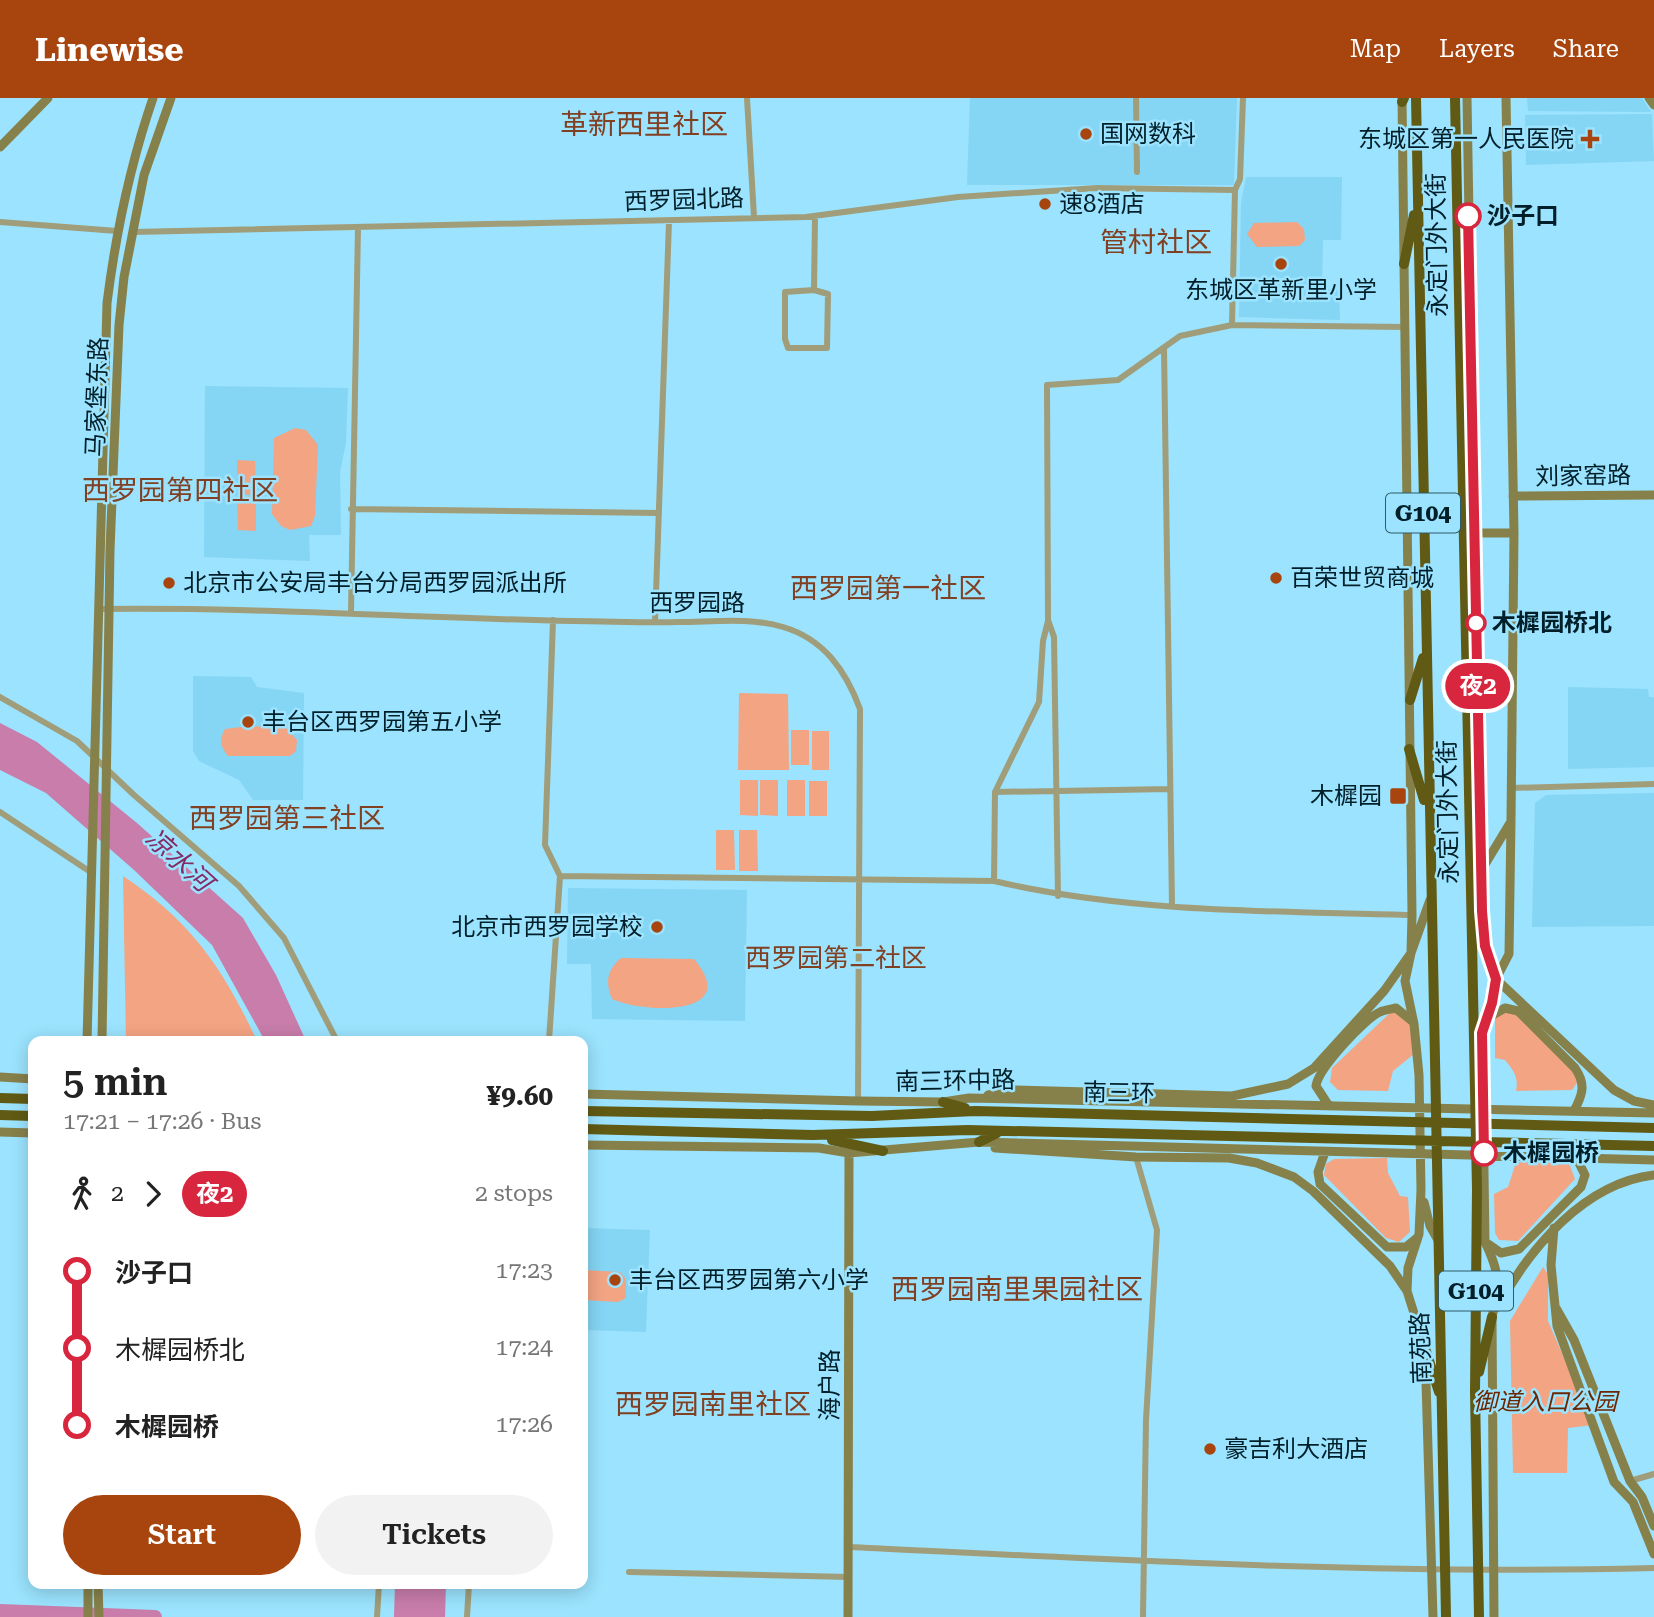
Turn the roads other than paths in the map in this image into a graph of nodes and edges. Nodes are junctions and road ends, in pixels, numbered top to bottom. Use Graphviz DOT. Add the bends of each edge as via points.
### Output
graph roads {
  1 [pos="47,98"];
  2 [pos="153,98"];
  3 [pos="171,98"];
  4 [pos="747,98"];
  5 [pos="1136,98"];
  6 [pos="1242,98"];
  7 [pos="1416,98"];
  8 [pos="1455,98"];
  9 [pos="1467,98"];
  10 [pos="1506,98"];
  11 [pos="1649,98"];
  12 [pos="1403,99"];
  13 [pos="1654,105"];
  14 [pos="0,147"];
  15 [pos="1137,172"];
  16 [pos="1235,190"];
  17 [pos="1418,195"];
  18 [pos="815,216"];
  19 [pos="754,217"];
  20 [pos="669,221"];
  21 [pos="0,222"];
  22 [pos="358,228"];
  23 [pos="117,232"];
  24 [pos="133,232"];
  25 [pos="1404,264"];
  26 [pos="814,290"];
  27 [pos="1232,325"];
  28 [pos="1406,327"];
  29 [pos="1164,349"];
  30 [pos="1654,495"];
  31 [pos="1513,496"];
  32 [pos="351,509"];
  33 [pos="659,513"];
  34 [pos="1473,533"];
  35 [pos="1514,533"];
  36 [pos="105,609"];
  37 [pos="351,612"];
  38 [pos="553,620"];
  39 [pos="1048,620"];
  40 [pos="655,622"];
  41 [pos="1426,649"];
  42 [pos="0,697"];
  43 [pos="1410,700"];
  44 [pos="1409,749"];
  45 [pos="1654,784"];
  46 [pos="1511,788"];
  47 [pos="1170,789"];
  48 [pos="1055,791"];
  49 [pos="995,792"];
  50 [pos="0,812"];
  51 [pos="1429,816"];
  52 [pos="1511,820"];
  53 [pos="92,873"];
  54 [pos="1480,873"];
  55 [pos="560,876"];
  56 [pos="860,879"];
  57 [pos="994,881"];
  58 [pos="1058,896"];
  59 [pos="1430,898"];
  60 [pos="1172,906"];
  61 [pos="1412,915"];
  62 [pos="1411,953"];
  63 [pos="1496,979"];
  64 [pos="1414,1024"];
  65 [pos="1482,1033"];
  66 [pos="87,1036"];
  67 [pos="102,1036"];
  68 [pos="334,1036"];
  69 [pos="549,1036"];
  70 [pos="0,1077"];
  71 [pos="1433,1077"];
  72 [pos="28,1079"];
  73 [pos="588,1094"];
  74 [pos="0,1098"];
  75 [pos="969,1098"];
  76 [pos="28,1099"];
  77 [pos="858,1101"];
  78 [pos="943,1102"];
  79 [pos="1654,1104"];
  80 [pos="1329,1106"];
  81 [pos="588,1111"];
  82 [pos="975,1111"];
  83 [pos="1574,1111"];
  84 [pos="1654,1114"];
  85 [pos="0,1115"];
  86 [pos="28,1116"];
  87 [pos="1654,1128"];
  88 [pos="588,1129"];
  89 [pos="999,1131"];
  90 [pos="0,1132"];
  91 [pos="28,1133"];
  92 [pos="813,1135"];
  93 [pos="979,1142"];
  94 [pos="588,1145"];
  95 [pos="934,1146"];
  96 [pos="1654,1146"];
  97 [pos="883,1151"];
  98 [pos="1325,1152"];
  99 [pos="849,1153"];
  100 [pos="1136,1157"];
  101 [pos="1576,1157"];
  102 [pos="1654,1160"];
  103 [pos="1654,1175"];
  104 [pos="1421,1190"];
  105 [pos="1554,1228"];
  106 [pos="1418,1237"];
  107 [pos="1438,1240"];
  108 [pos="1485,1242"];
  109 [pos="1408,1291"];
  110 [pos="1554,1304"];
  111 [pos="1492,1317"];
  112 [pos="1425,1348"];
  113 [pos="1475,1392"];
  114 [pos="1444,1407"];
  115 [pos="1654,1474"];
  116 [pos="1630,1481"];
  117 [pos="1654,1526"];
  118 [pos="849,1547"];
  119 [pos="1654,1554"];
  120 [pos="1143,1562"];
  121 [pos="1654,1568"];
  122 [pos="1432,1570"];
  123 [pos="1445,1570"];
  124 [pos="629,1572"];
  125 [pos="1478,1572"];
  126 [pos="1492,1572"];
  127 [pos="849,1577"];
  128 [pos="88,1589"];
  129 [pos="98,1589"];
  130 [pos="379,1589"];
  131 [pos="469,1589"];
  132 [pos="88,1617"];
  133 [pos="99,1617"];
  134 [pos="377,1617"];
  135 [pos="467,1617"];
  136 [pos="848,1617"];
  137 [pos="1143,1617"];
  138 [pos="1433,1617"];
  139 [pos="1446,1617"];
  140 [pos="1479,1617"];
  141 [pos="1494,1617"];
  1 -- 14 [label="street"];
  2 -- 23 [label="street, 马家堡东路" via="133,158"];
  3 -- 24 [label="street, 马家堡东路" via="145,174"];
  4 -- 19 [label="street"];
  5 -- 15 [label="street"];
  6 -- 16 [label="street" via="1240,179"];
  7 -- 17 [label="highway, 永定门外大街 / G104"];
  8 -- 113 [label="highway, 永定门外大街 / G104" via="1477,1189"];
  9 -- 34 [label="street, 永定门外大街"];
  10 -- 31 [label="street"];
  11 -- 13 [label="street"];
  12 -- 25 [label="street, 永定门外大街"];
  16 -- 18 [label="street, 西罗园北路" via="1097,188 958,197"];
  16 -- 27 [label="street"];
  17 -- 25 [label="highway"];
  17 -- 41 [label="highway, 永定门外大街 / G104"];
  18 -- 19 [label="street, 西罗园北路"];
  18 -- 26 [label="street"];
  19 -- 20 [label="street, 西罗园北路"];
  20 -- 22 [label="street, 西罗园北路"];
  20 -- 33 [label="street"];
  21 -- 23 [label="street"];
  22 -- 24 [label="street, 西罗园北路"];
  22 -- 32 [label="street"];
  23 -- 36 [label="street, 马家堡东路" via="107,303"];
  24 -- 36 [label="street, 马家堡东路" via="119,325"];
  25 -- 28 [label="street, 永定门外大街"];
  26 -- 26 [label="street" via="828,294 827,348 788,348 785,292"];
  27 -- 28 [label="street"];
  27 -- 29 [label="street" via="1180,336"];
  28 -- 43 [label="street, 永定门外大街"];
  29 -- 39 [label="street" via="1118,380 1046,385"];
  29 -- 47 [label="street"];
  30 -- 31 [label="street, 刘家窑路"];
  31 -- 35 [label="street"];
  32 -- 33 [label="street"];
  32 -- 37 [label="street"];
  33 -- 40 [label="street"];
  34 -- 35 [label="street"];
  34 -- 54 [label="street, 永定门外大街"];
  35 -- 46 [label="street"];
  36 -- 37 [label="street, 西罗园路"];
  36 -- 53 [label="street, 马家堡东路"];
  36 -- 67 [label="street, 马家堡东路"];
  37 -- 38 [label="street, 西罗园路"];
  38 -- 40 [label="street, 西罗园路"];
  38 -- 55 [label="street" via="545,845"];
  39 -- 48 [label="street" via="1054,637"];
  39 -- 49 [label="street" via="1039,702"];
  40 -- 56 [label="street, 西罗园路" via="745,621 784,627 815,643 838,663 860,709"];
  41 -- 43 [label="highway"];
  41 -- 51 [label="highway, 永定门外大街 / G104"];
  42 -- 68 [label="street" via="77,741 239,886 284,938"];
  43 -- 44 [label="street, 永定门外大街"];
  44 -- 51 [label="highway"];
  44 -- 61 [label="street, 永定门外大街"];
  45 -- 46 [label="street"];
  46 -- 52 [label="street"];
  47 -- 48 [label="street"];
  47 -- 60 [label="street"];
  48 -- 49 [label="street"];
  48 -- 58 [label="street"];
  49 -- 57 [label="street"];
  50 -- 53 [label="street"];
  51 -- 59 [label="highway, 永定门外大街 / G104"];
  52 -- 54 [label="street"];
  52 -- 63 [label="street" via="1509,954"];
  53 -- 66 [label="street"];
  54 -- 63 [label="street, 永定门外大街" via="1485,946"];
  55 -- 56 [label="street"];
  55 -- 69 [label="street"];
  56 -- 57 [label="street"];
  56 -- 77 [label="street, 西罗园路"];
  57 -- 58 [label="street"];
  58 -- 60 [label="street"];
  59 -- 62 [label="street"];
  59 -- 71 [label="highway, 永定门外大街 / G104"];
  60 -- 61 [label="street"];
  61 -- 62 [label="street, 永定门外大街"];
  62 -- 64 [label="street, 永定门外大街" via="1405,981"];
  62 -- 75 [label="street" via="1384,991 1314,1068 1288,1084 1232,1096 1016,1090"];
  63 -- 65 [label="street"];
  63 -- 79 [label="street" via="1614,1090 1634,1101"];
  64 -- 80 [label="street" via="1396,1008 1369,1021 1317,1077 1318,1094"];
  64 -- 104 [label="street, 永定门外大街"];
  65 -- 83 [label="street" via="1491,1016 1505,1008 1518,1011 1583,1079 1584,1089"];
  65 -- 108 [label="street"];
  70 -- 72 [label="street"];
  71 -- 107 [label="highway, 南苑路 / G104"];
  73 -- 77 [label="street, 南三环中路"];
  74 -- 76 [label="highway"];
  75 -- 78 [label="street, 南三环中路"];
  75 -- 80 [label="street, 南三环中路"];
  77 -- 78 [label="street, 南三环中路"];
  78 -- 82 [label="highway"];
  80 -- 83 [label="street, 南三环中路"];
  81 -- 82 [label="highway, 南三环" via="872,1116"];
  82 -- 87 [label="highway, 南三环"];
  83 -- 84 [label="street, 南三环中路"];
  85 -- 86 [label="highway"];
  88 -- 92 [label="highway, 南三环"];
  89 -- 92 [label="highway, 南三环"];
  89 -- 93 [label="highway"];
  89 -- 96 [label="highway, 南三环"];
  90 -- 91 [label="street"];
  92 -- 97 [label="highway"];
  93 -- 95 [label="street"];
  93 -- 98 [label="street"];
  94 -- 99 [label="street" via="819,1148"];
  95 -- 97 [label="street"];
  95 -- 100 [label="street"];
  97 -- 99 [label="street"];
  98 -- 101 [label="street"];
  98 -- 106 [label="street" via="1318,1172 1320,1184 1387,1247 1406,1247"];
  99 -- 118 [label="street, 海户路"];
  100 -- 109 [label="street" via="1228,1158 1294,1177 1390,1266"];
  100 -- 120 [label="street" via="1157,1230"];
  101 -- 102 [label="street"];
  101 -- 108 [label="street" via="1585,1175 1581,1187 1519,1249 1501,1254"];
  103 -- 105 [label="street" via="1636,1177 1605,1191"];
  104 -- 106 [label="street"];
  104 -- 107 [label="street"];
  105 -- 110 [label="street" via="1550,1265"];
  105 -- 111 [label="street" via="1519,1268"];
  106 -- 109 [label="street" via="1408,1268"];
  107 -- 114 [label="highway, 南苑路 / G104"];
  108 -- 111 [label="street" via="1497,1267 1499,1289"];
  109 -- 112 [label="street"];
  110 -- 116 [label="street" via="1574,1340"];
  110 -- 119 [label="street" via="1556,1326 1614,1482 1633,1502"];
  111 -- 113 [label="highway"];
  111 -- 126 [label="street"];
  112 -- 114 [label="highway"];
  112 -- 122 [label="street"];
  113 -- 125 [label="highway, G104"];
  114 -- 123 [label="highway, 南苑路 / G104"];
  115 -- 116 [label="street"];
  116 -- 117 [label="street"];
  118 -- 120 [label="street"];
  118 -- 127 [label="street, 海户路"];
  120 -- 122 [label="street"];
  120 -- 137 [label="street"];
  121 -- 126 [label="street"];
  122 -- 123 [label="street"];
  122 -- 138 [label="street"];
  123 -- 125 [label="street"];
  123 -- 139 [label="highway, 南苑路 / G104"];
  124 -- 127 [label="street"];
  125 -- 126 [label="street"];
  125 -- 140 [label="highway, G104"];
  126 -- 141 [label="street"];
  127 -- 136 [label="street, 海户路"];
  128 -- 132 [label="street"];
  129 -- 133 [label="street"];
  130 -- 134 [label="street"];
  131 -- 135 [label="street"];
}
